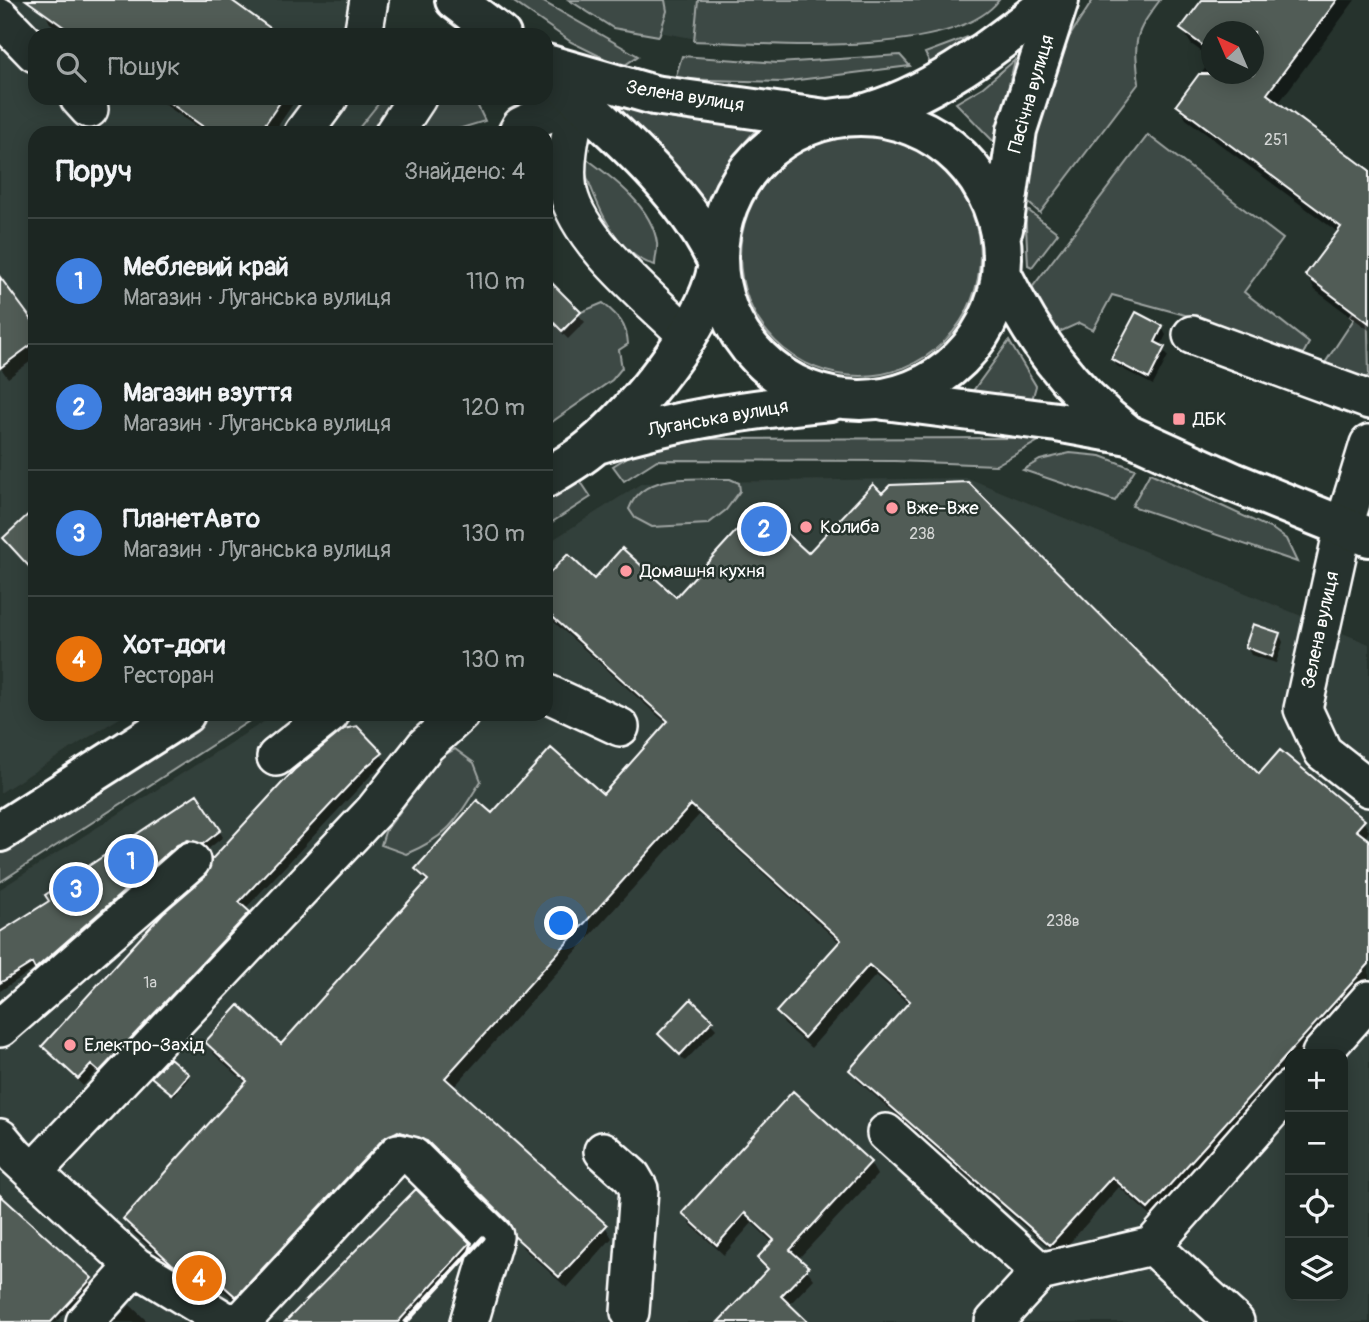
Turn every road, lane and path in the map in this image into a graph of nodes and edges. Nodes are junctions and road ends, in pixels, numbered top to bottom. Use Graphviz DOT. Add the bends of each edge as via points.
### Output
graph roads {
  1 [pos="369,0"];
  2 [pos="1053,0"];
  3 [pos="1059,0"];
  4 [pos="0,17"];
  5 [pos="363,28"];
  6 [pos="28,46"];
  7 [pos="553,68"];
  8 [pos="553,73"];
  9 [pos="578,99"];
  10 [pos="325,105"];
  11 [pos="412,105"];
  12 [pos="842,117"];
  13 [pos="308,126"];
  14 [pos="399,126"];
  15 [pos="523,126"];
  16 [pos="1003,231"];
  17 [pos="717,264"];
  18 [pos="1002,275"];
  19 [pos="1192,335"];
  20 [pos="688,336"];
  21 [pos="861,400"];
  22 [pos="1369,400"];
  23 [pos="1129,435"];
  24 [pos="595,444"];
  25 [pos="1369,444"];
  26 [pos="553,473"];
  27 [pos="1356,533"];
  28 [pos="553,696"];
  29 [pos="173,721"];
  30 [pos="321,721"];
  31 [pos="452,721"];
  32 [pos="620,727"];
  33 [pos="276,757"];
  34 [pos="1369,788"];
  35 [pos="0,832"];
  36 [pos="191,861"];
  37 [pos="1369,1000"];
  38 [pos="0,1028"];
  39 [pos="1325,1049"];
  40 [pos="1285,1095"];
  41 [pos="886,1133"];
  42 [pos="0,1138"];
  43 [pos="603,1151"];
  44 [pos="33,1172"];
  45 [pos="1152,1246"];
  46 [pos="135,1266"];
  47 [pos="1040,1272"];
  48 [pos="634,1318"];
  49 [pos="85,1322"];
  50 [pos="230,1322"];
  51 [pos="469,1322"];
  52 [pos="994,1322"];
  53 [pos="1235,1322"];
  1 -- 5 [label="lane"];
  2 -- 12 [label="main road, Пасічна вулиця" via="949,75 885,108"];
  3 -- 16 [label="main road, Пасічна вулиця" via="1017,130"];
  4 -- 6 [label="lane"];
  7 -- 12 [label="main road, Зелена вулиця" via="654,95"];
  8 -- 9 [label="main road, Зелена вулиця"];
  9 -- 15 [label="lane"];
  9 -- 17 [label="main road, Зелена вулиця" via="681,205 705,236"];
  9 -- 20 [label="lane" via="568,151 568,190 576,215 593,241"];
  10 -- 13 [label="lane"];
  11 -- 14 [label="lane"];
  12 -- 16 [label="main road, Зелена вулиця" via="912,125 953,149 984,185"];
  12 -- 17 [label="main road, Пасічна вулиця" via="785,137 745,175 723,218"];
  16 -- 18 [label="main road, Пасічна вулиця"];
  17 -- 20 [label="main road, Луганська вулиця" via="712,294"];
  17 -- 21 [label="main road" via="732,324 761,361 794,384"];
  18 -- 21 [label="main road, Пасічна вулиця" via="986,324 957,359 924,382"];
  18 -- 23 [label="main road" via="1062,375"];
  19 -- 22 [label="lane"];
  20 -- 24 [label="main road, Луганська вулиця" via="649,387"];
  21 -- 23 [label="main road" via="1057,422"];
  21 -- 24 [label="main road, Луганська вулиця" via="766,407 659,425"];
  23 -- 27 [label="main road"];
  24 -- 26 [label="main road, Луганська вулиця"];
  25 -- 27 [label="lane, Зелена вулиця"];
  27 -- 34 [label="lane, Зелена вулиця" via="1303,709 1323,752"];
  28 -- 32 [label="lane"];
  29 -- 35 [label="main road"];
  30 -- 33 [label="lane"];
  31 -- 44 [label="lane" via="426,745 374,811"];
  36 -- 38 [label="lane"];
  37 -- 39 [label="lane"];
  40 -- 45 [label="lane"];
  41 -- 47 [label="lane"];
  42 -- 44 [label="lane"];
  43 -- 48 [label="lane" via="639,1189"];
  44 -- 46 [label="lane"];
  45 -- 47 [label="lane"];
  45 -- 53 [label="lane"];
  46 -- 49 [label="lane"];
  46 -- 50 [label="lane"];
  47 -- 52 [label="lane"];
  50 -- 51 [label="lane" via="244,1319 398,1153 412,1156 494,1237"];
}
